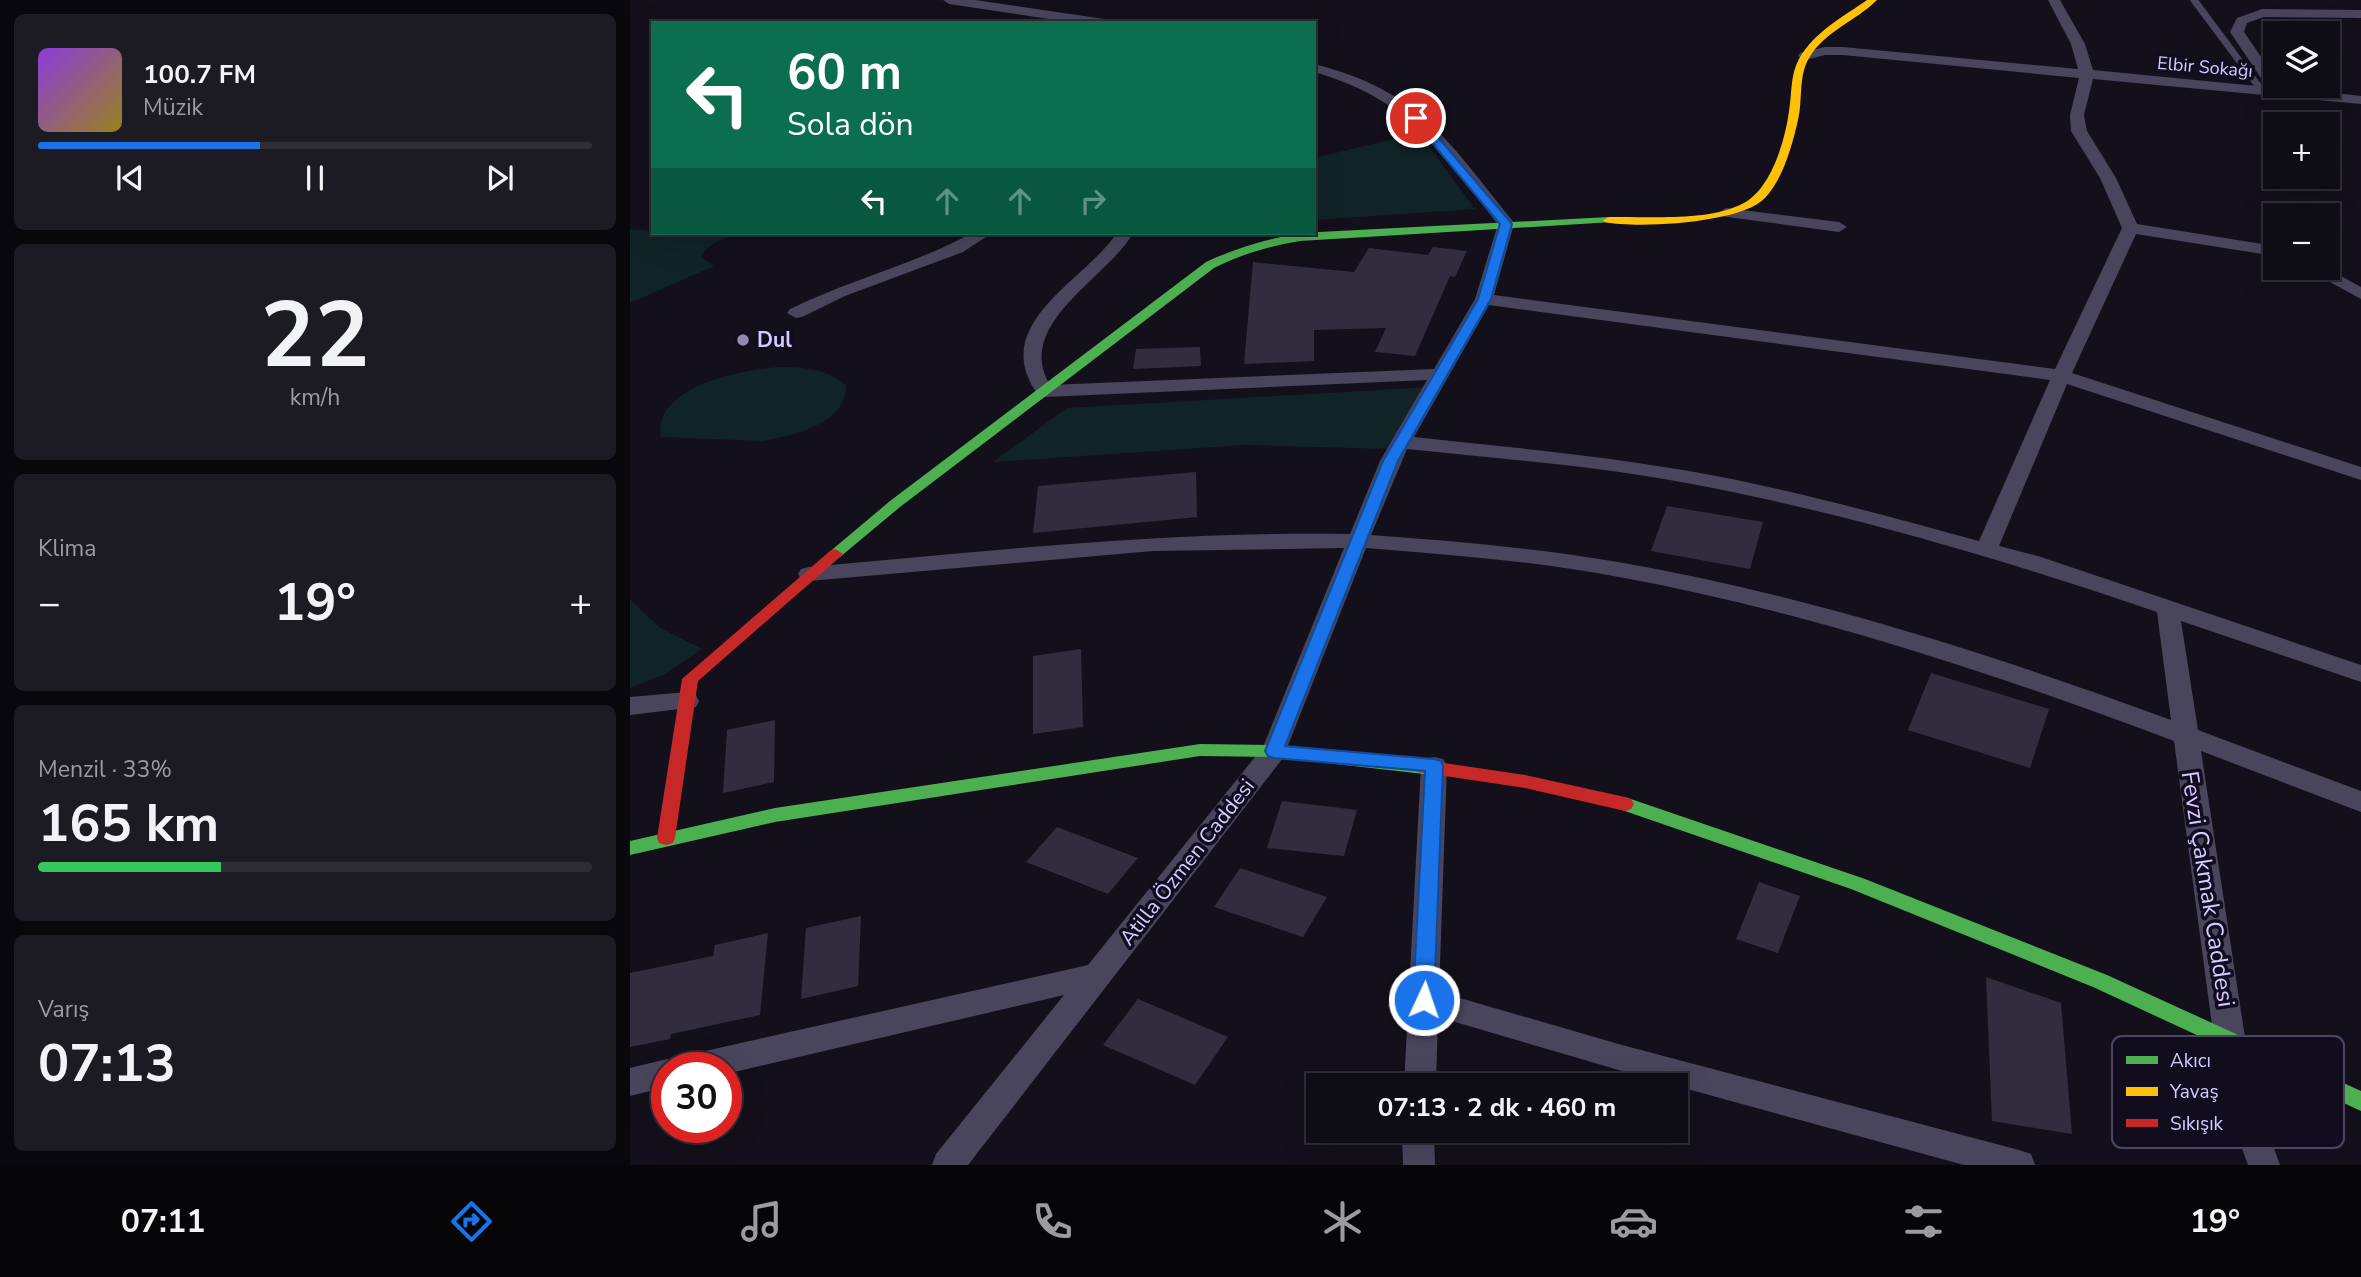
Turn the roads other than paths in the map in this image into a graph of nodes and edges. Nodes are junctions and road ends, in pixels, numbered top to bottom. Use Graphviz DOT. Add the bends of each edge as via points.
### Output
graph roads {
  1 [pos="949,0"];
  2 [pos="1873,0"];
  3 [pos="2054,0"];
  4 [pos="2194,0"];
  5 [pos="2361,14"];
  6 [pos="1091,21"];
  7 [pos="1805,56"];
  8 [pos="1316,69"];
  9 [pos="2263,70"];
  10 [pos="2087,75"];
  11 [pos="2262,91"];
  12 [pos="2340,98"];
  13 [pos="2361,100"];
  14 [pos="1726,213"];
  15 [pos="1506,224"];
  16 [pos="1839,227"];
  17 [pos="2130,228"];
  18 [pos="980,235"];
  19 [pos="1124,235"];
  20 [pos="2263,249"];
  21 [pos="2335,280"];
  22 [pos="2361,294"];
  23 [pos="1484,299"];
  24 [pos="796,313"];
  25 [pos="1441,374"];
  26 [pos="2061,376"];
  27 [pos="1045,391"];
  28 [pos="1401,442"];
  29 [pos="2361,474"];
  30 [pos="1359,541"];
  31 [pos="1987,548"];
  32 [pos="809,574"];
  33 [pos="2168,609"];
  34 [pos="2361,674"];
  35 [pos="687,701"];
  36 [pos="630,706"];
  37 [pos="2184,733"];
  38 [pos="1274,751"];
  39 [pos="1434,766"];
  40 [pos="2361,802"];
  41 [pos="666,838"];
  42 [pos="630,848"];
  43 [pos="1099,975"];
  44 [pos="1424,1000"];
  45 [pos="2222,1036"];
  46 [pos="2230,1036"];
  47 [pos="742,1057"];
  48 [pos="1421,1073"];
  49 [pos="651,1077"];
  50 [pos="630,1082"];
  51 [pos="2344,1093"];
  52 [pos="2361,1101"];
  53 [pos="1418,1143"];
  54 [pos="2258,1148"];
  55 [pos="948,1165"];
  56 [pos="1419,1165"];
  57 [pos="2019,1165"];
  58 [pos="2264,1165"];
  1 -- 6 [label="street"];
  2 -- 7 [label="street" via="1815,43"];
  3 -- 10 [label="street" via="2078,44"];
  4 -- 11 [label="lane"];
  5 -- 9 [label="street" via="2262,13 2242,21 2237,32"];
  7 -- 10 [label="street, Elbir Sokağı" via="1843,51"];
  7 -- 14 [label="street" via="1798,71 1794,114 1766,191 1754,202"];
  8 -- 15 [label="street" via="1366,85 1406,109"];
  10 -- 11 [label="street, Elbir Sokağı"];
  10 -- 17 [label="street" via="2077,115 2079,131 2108,178"];
  12 -- 13 [label="street, Elbir Sokağı"];
  14 -- 15 [label="street"];
  14 -- 16 [label="street"];
  15 -- 23 [label="street, Atilla Özmen Caddesi"];
  15 -- 27 [label="street" via="1289,240 1234,252 1210,265"];
  17 -- 20 [label="street"];
  17 -- 26 [label="street"];
  18 -- 24 [label="street"];
  19 -- 27 [label="street" via="1110,253 1060,296 1038,330 1033,373"];
  21 -- 22 [label="street"];
  23 -- 25 [label="street, Atilla Özmen Caddesi"];
  23 -- 26 [label="street"];
  25 -- 27 [label="street"];
  25 -- 28 [label="street, Atilla Özmen Caddesi"];
  26 -- 29 [label="street"];
  26 -- 31 [label="street"];
  27 -- 32 [label="street"];
  28 -- 30 [label="street, Atilla Özmen Caddesi"];
  28 -- 31 [label="street" via="1714,481"];
  30 -- 32 [label="street" via="1191,541"];
  30 -- 37 [label="street" via="1546,558 1741,594 1933,649"];
  30 -- 38 [label="street, Atilla Özmen Caddesi"];
  31 -- 33 [label="street"];
  32 -- 35 [label="street" via="690,679"];
  33 -- 34 [label="street"];
  33 -- 37 [label="street, Fevzi Çakmak Caddesi"];
  35 -- 36 [label="street"];
  35 -- 41 [label="street"];
  37 -- 40 [label="street"];
  37 -- 46 [label="street, Fevzi Çakmak Caddesi"];
  38 -- 39 [label="street"];
  38 -- 41 [label="street" via="1200,750 775,815"];
  38 -- 43 [label="street, Atilla Özmen Caddesi"];
  39 -- 44 [label="street"];
  39 -- 45 [label="street" via="1594,795 1768,851 1976,929"];
  41 -- 42 [label="street"];
  43 -- 47 [label="street"];
  43 -- 55 [label="street, Atilla Özmen Caddesi"];
  44 -- 48 [label="street"];
  44 -- 57 [label="street"];
  49 -- 50 [label="street"];
  51 -- 52 [label="street"];
  53 -- 56 [label="street"];
  54 -- 58 [label="street, Fevzi Çakmak Caddesi"];
}
